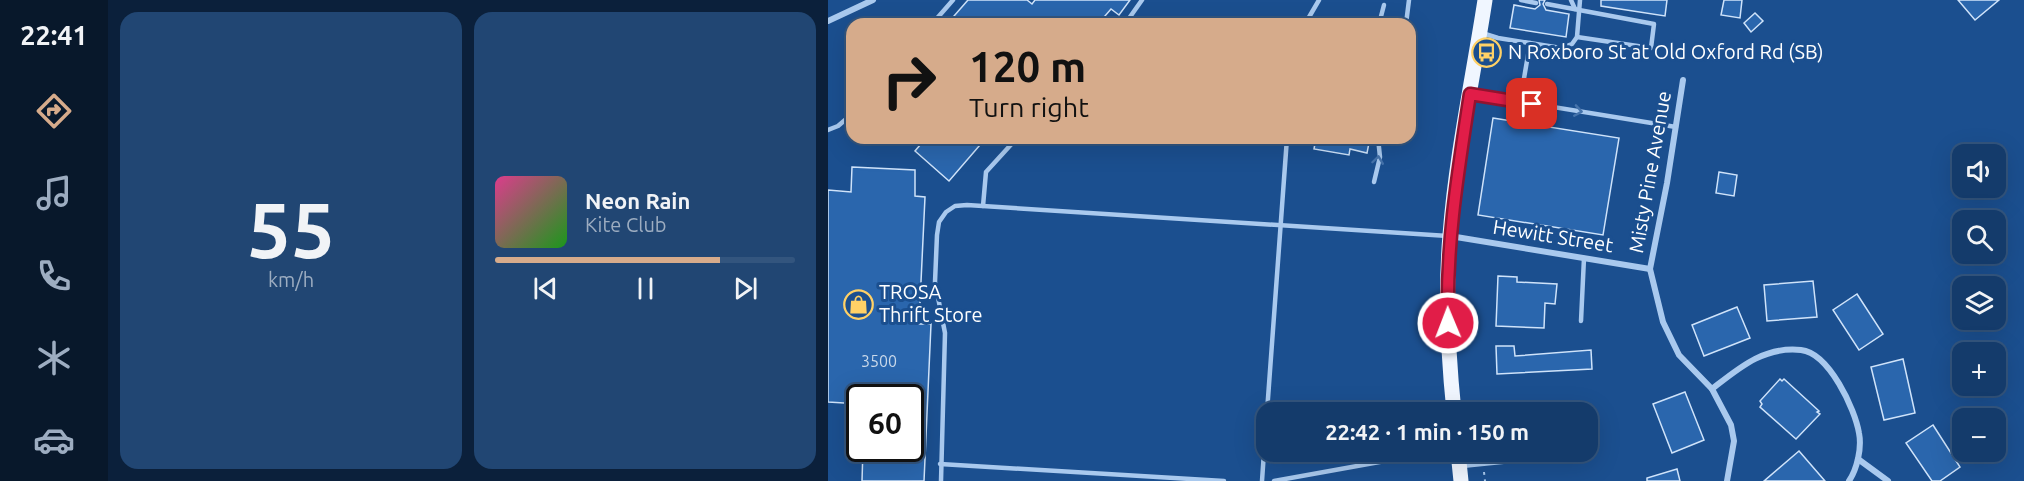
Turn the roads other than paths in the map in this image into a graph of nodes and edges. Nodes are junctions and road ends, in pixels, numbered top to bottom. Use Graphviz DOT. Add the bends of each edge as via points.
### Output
graph roads {
  1 [pos="873,0"];
  2 [pos="953,0"];
  3 [pos="1142,0"];
  4 [pos="1319,0"];
  5 [pos="1410,0"];
  6 [pos="1485,0"];
  7 [pos="1525,0"];
  8 [pos="1571,0"];
  9 [pos="1580,0"];
  10 [pos="1536,3"];
  11 [pos="1547,4"];
  12 [pos="1384,5"];
  13 [pos="1578,9"];
  14 [pos="937,18"];
  15 [pos="1129,18"];
  16 [pos="1308,18"];
  17 [pos="1381,18"];
  18 [pos="1407,18"];
  19 [pos="828,21"];
  20 [pos="1480,32"];
  21 [pos="1577,38"];
  22 [pos="1530,43"];
  23 [pos="1683,80"];
  24 [pos="1470,94"];
  25 [pos="1520,102"];
  26 [pos="846,119"];
  27 [pos="1676,127"];
  28 [pos="828,130"];
  29 [pos="1012,144"];
  30 [pos="1287,144"];
  31 [pos="1379,144"];
  32 [pos="1374,182"];
  33 [pos="983,206"];
  34 [pos="1281,225"];
  35 [pos="1450,236"];
  36 [pos="1584,258"];
  37 [pos="1650,269"];
  38 [pos="1581,321"];
  39 [pos="1712,389"];
  40 [pos="1268,402"];
  41 [pos="1453,402"];
  42 [pos="1858,459"];
  43 [pos="1263,462"];
  44 [pos="1378,462"];
  45 [pos="1499,462"];
  46 [pos="940,464"];
  47 [pos="1459,466"];
  48 [pos="1310,474"];
  49 [pos="941,481"];
  50 [pos="1224,481"];
  51 [pos="1262,481"];
  52 [pos="1274,481"];
  53 [pos="1310,481"];
  54 [pos="1727,481"];
  55 [pos="1849,481"];
  56 [pos="1888,481"];
  1 -- 19 [label="street"];
  2 -- 14 [label="lane"];
  3 -- 15 [label="lane"];
  4 -- 16 [label="lane"];
  5 -- 18 [label="lane"];
  6 -- 20 [label="main road"];
  7 -- 10 [label="lane"];
  8 -- 13 [label="lane"];
  9 -- 13 [label="lane"];
  11 -- 13 [label="lane"];
  12 -- 17 [label="lane"];
  13 -- 21 [label="lane"];
  13 -- 21 [label="lane" via="1654,24 1651,48"];
  20 -- 22 [label="lane"];
  20 -- 24 [label="main road"];
  21 -- 22 [label="lane" via="1561,48"];
  22 -- 25 [label="lane"];
  23 -- 27 [label="street, Misty Pine Avenue"];
  24 -- 25 [label="lane"];
  24 -- 35 [label="main road"];
  25 -- 27 [label="lane, one-way"];
  26 -- 28 [label="lane"];
  27 -- 37 [label="street, Misty Pine Avenue"];
  29 -- 33 [label="lane" via="987,172"];
  30 -- 34 [label="lane"];
  32 -- 31 [label="lane, one-way"];
  33 -- 34 [label="lane"];
  33 -- 46 [label="lane" via="955,206 939,222 935,282 945,333"];
  34 -- 35 [label="lane"];
  34 -- 40 [label="lane"];
  35 -- 36 [label="street, Hewitt Street"];
  35 -- 41 [label="main road" via="1447,280"];
  36 -- 37 [label="street, Hewitt Street"];
  36 -- 38 [label="lane"];
  37 -- 39 [label="street" via="1663,322 1679,355"];
  39 -- 42 [label="street" via="1758,356 1777,350 1804,350 1821,361 1852,406 1860,434"];
  39 -- 54 [label="street" via="1731,425 1734,441"];
  42 -- 55 [label="street"];
  42 -- 56 [label="street"];
  43 -- 51 [label="lane"];
  44 -- 48 [label="lane"];
  45 -- 47 [label="lane"];
  46 -- 49 [label="lane"];
  46 -- 50 [label="lane"];
  48 -- 52 [label="lane"];
  48 -- 53 [label="lane"];
}
